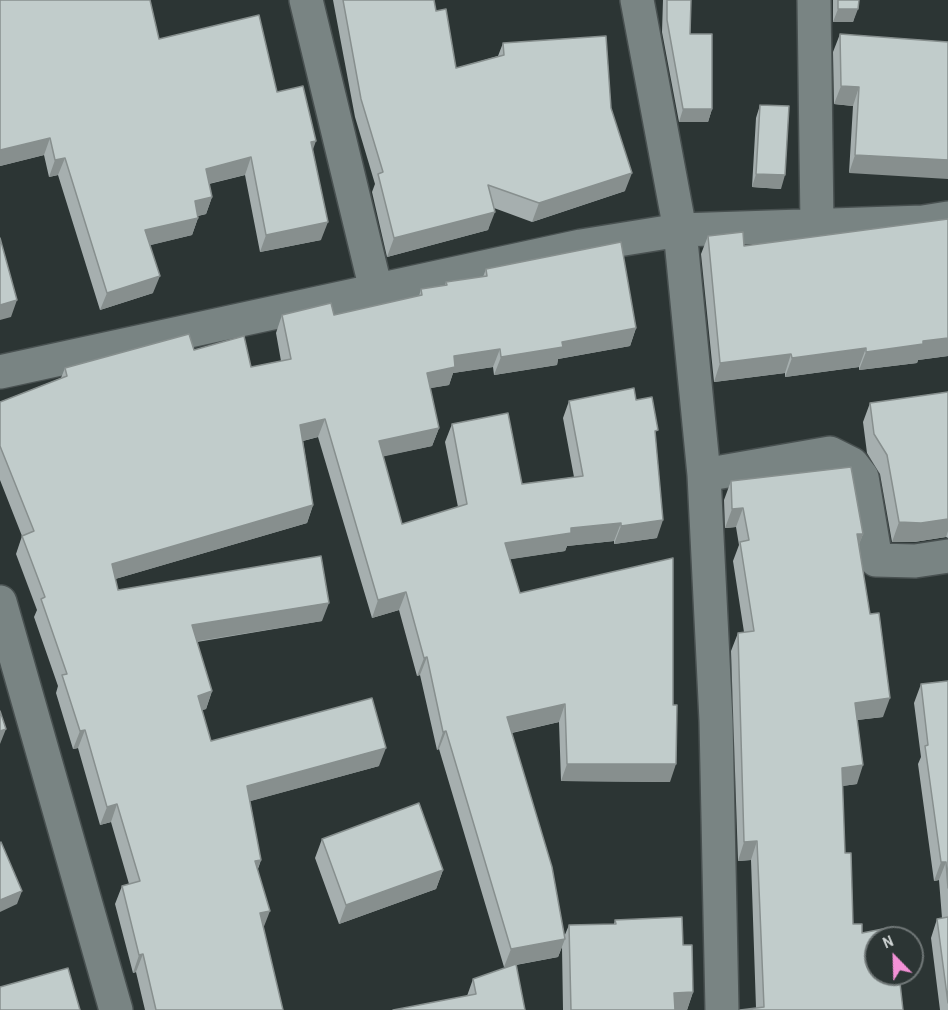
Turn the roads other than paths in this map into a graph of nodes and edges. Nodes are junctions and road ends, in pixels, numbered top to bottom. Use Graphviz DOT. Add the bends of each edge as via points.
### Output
graph roads {
  1 [pos="306,0"];
  2 [pos="637,0"];
  3 [pos="814,0"];
  4 [pos="948,218"];
  5 [pos="817,224"];
  6 [pos="680,230"];
  7 [pos="376,290"];
  8 [pos="0,372"];
  9 [pos="704,475"];
  10 [pos="948,555"];
  11 [pos="0,602"];
  12 [pos="116,1010"];
  13 [pos="722,1010"];
  1 -- 7 [label="street"];
  2 -- 6 [label="street"];
  3 -- 5 [label="street"];
  4 -- 5 [label="street"];
  5 -- 6 [label="street"];
  6 -- 7 [label="street" via="581,246"];
  6 -- 9 [label="street"];
  7 -- 8 [label="street"];
  9 -- 10 [label="street" via="830,453 852,464 862,477 876,560 915,561"];
  9 -- 13 [label="street" via="717,744"];
  11 -- 12 [label="street"];
}
